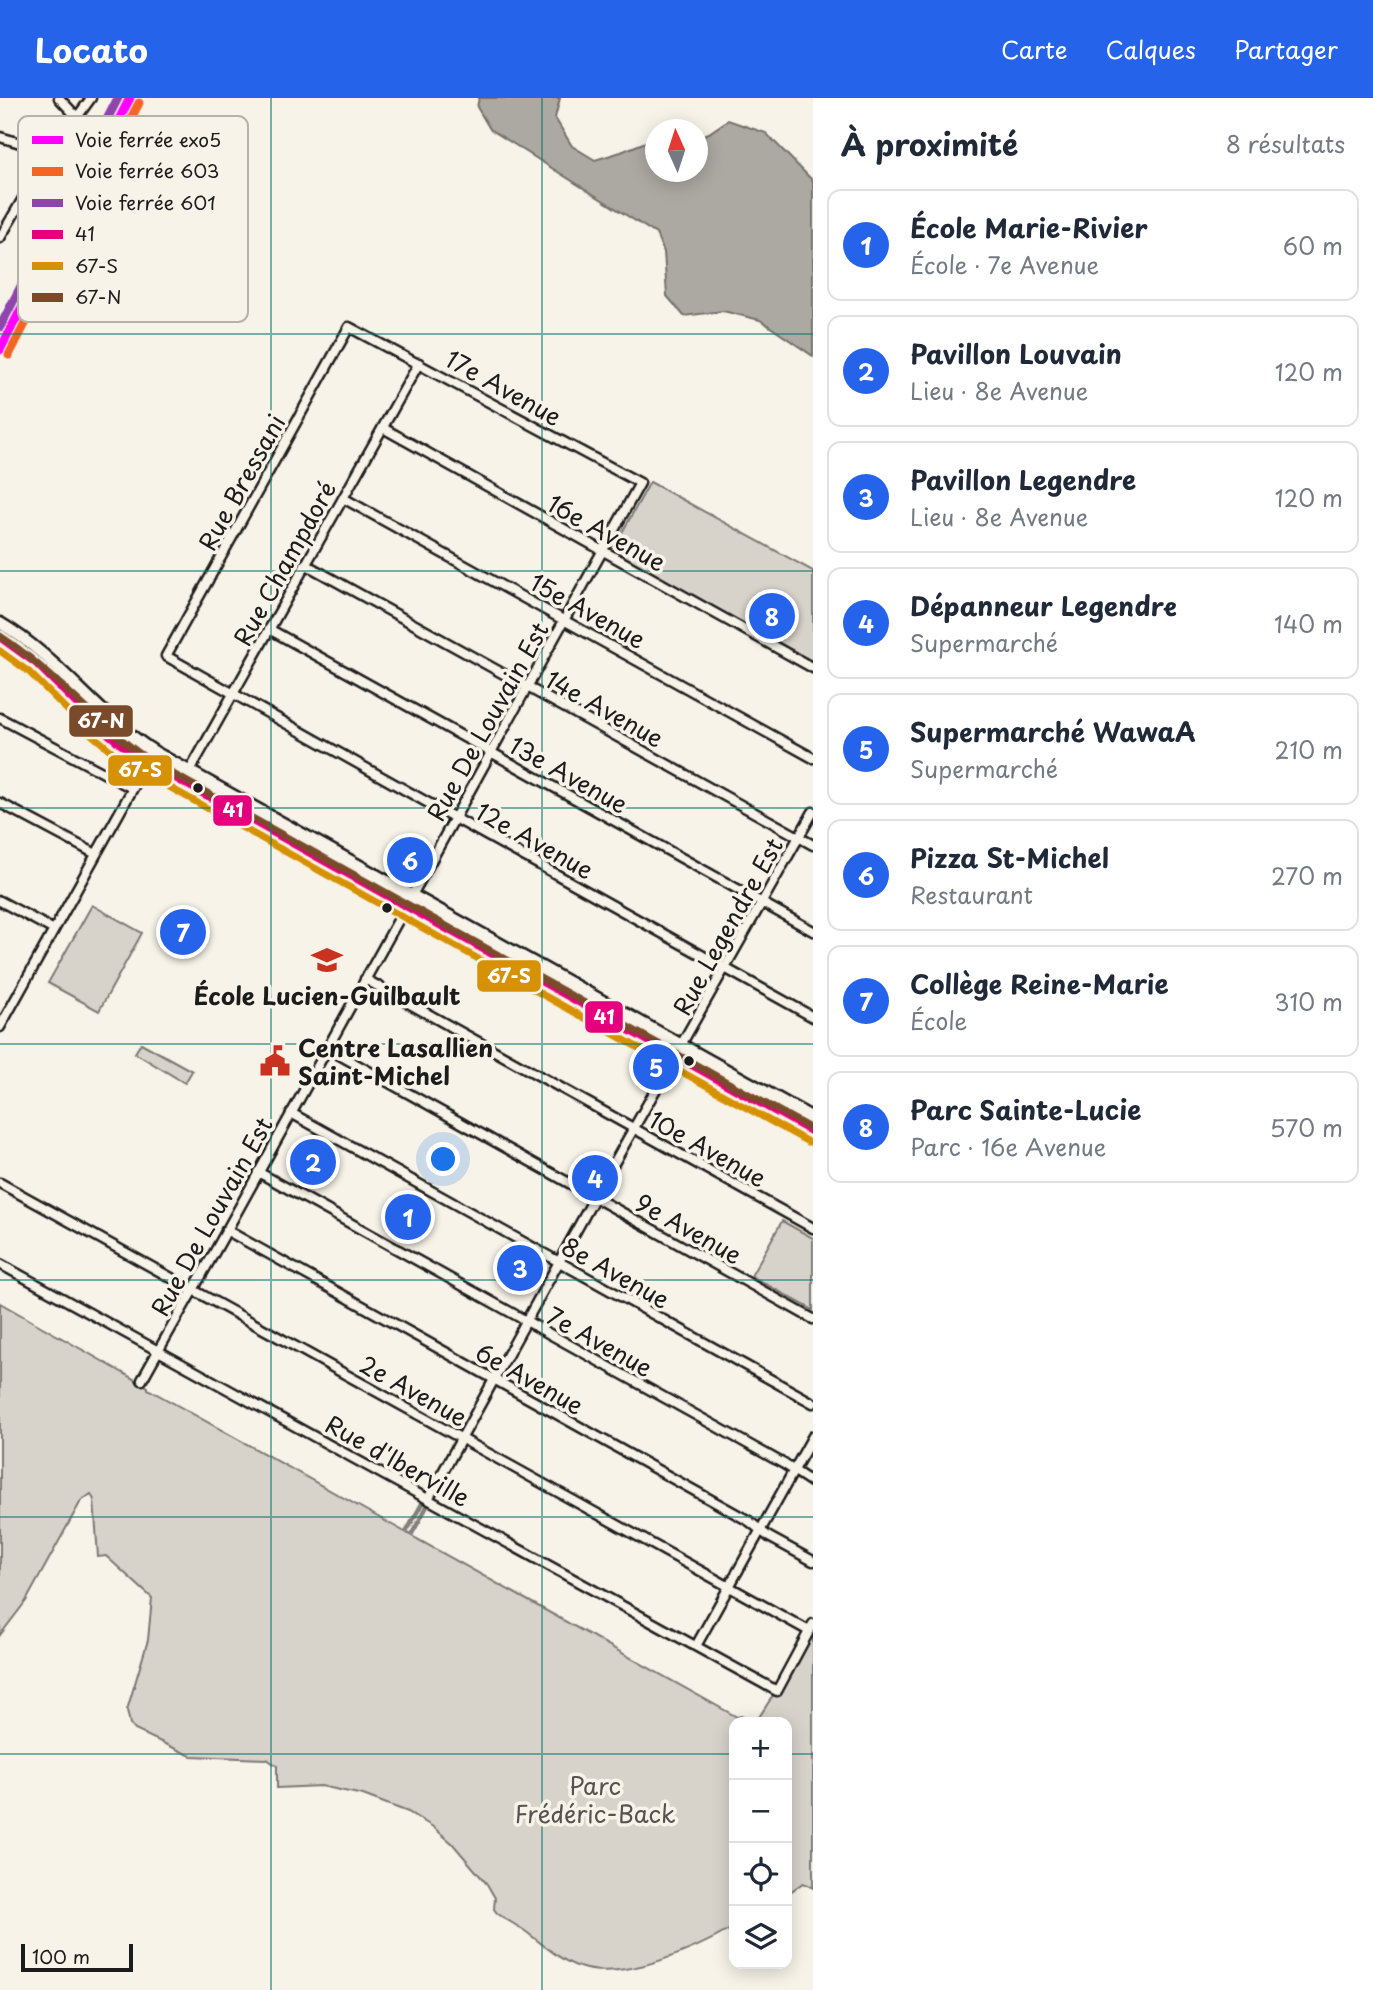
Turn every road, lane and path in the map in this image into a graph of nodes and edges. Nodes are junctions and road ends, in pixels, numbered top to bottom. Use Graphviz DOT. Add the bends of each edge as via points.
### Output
graph roads {
  1 [pos="59,98"];
  2 [pos="91,98"];
  3 [pos="76,116"];
  4 [pos="78,116"];
  5 [pos="0,137"];
  6 [pos="18,142"];
  7 [pos="18,208"];
  8 [pos="0,238"];
  9 [pos="349,327"];
  10 [pos="419,363"];
  11 [pos="383,428"];
  12 [pos="640,483"];
  13 [pos="343,498"];
  14 [pos="603,552"];
  15 [pos="305,564"];
  16 [pos="565,620"];
  17 [pos="0,623"];
  18 [pos="270,629"];
  19 [pos="0,638"];
  20 [pos="166,656"];
  21 [pos="813,668"];
  22 [pos="528,687"];
  23 [pos="232,694"];
  24 [pos="0,718"];
  25 [pos="491,753"];
  26 [pos="813,758"];
  27 [pos="147,763"];
  28 [pos="190,772"];
  29 [pos="183,783"];
  30 [pos="132,788"];
  31 [pos="0,803"];
  32 [pos="813,812"];
  33 [pos="455,818"];
  34 [pos="798,838"];
  35 [pos="813,845"];
  36 [pos="96,854"];
  37 [pos="412,895"];
  38 [pos="0,901"];
  39 [pos="761,903"];
  40 [pos="406,906"];
  41 [pos="54,930"];
  42 [pos="813,931"];
  43 [pos="724,968"];
  44 [pos="365,979"];
  45 [pos="3,1015"];
  46 [pos="813,1017"];
  47 [pos="0,1027"];
  48 [pos="682,1044"];
  49 [pos="327,1048"];
  50 [pos="675,1056"];
  51 [pos="291,1113"];
  52 [pos="813,1118"];
  53 [pos="634,1129"];
  54 [pos="813,1133"];
  55 [pos="258,1172"];
  56 [pos="0,1183"];
  57 [pos="595,1197"];
  58 [pos="813,1228"];
  59 [pos="226,1230"];
  60 [pos="559,1262"];
  61 [pos="0,1264"];
  62 [pos="192,1289"];
  63 [pos="813,1319"];
  64 [pos="525,1321"];
  65 [pos="158,1351"];
  66 [pos="142,1380"];
  67 [pos="493,1380"];
  68 [pos="813,1403"];
  69 [pos="813,1436"];
  70 [pos="461,1438"];
  71 [pos="794,1471"];
  72 [pos="813,1483"];
  73 [pos="428,1499"];
  74 [pos="761,1530"];
  75 [pos="813,1561"];
  76 [pos="729,1586"];
  77 [pos="811,1628"];
  78 [pos="696,1646"];
  1 -- 3 [label="street"];
  2 -- 4 [label="street"];
  5 -- 6 [label="street"];
  7 -- 8 [label="street"];
  9 -- 10 [label="street, 17e Avenue"];
  9 -- 20 [label="street, Rue Bressani"];
  10 -- 11 [label="street, Rue Champdoré"];
  10 -- 12 [label="street, 17e Avenue"];
  11 -- 13 [label="street, Rue Champdoré"];
  11 -- 14 [label="street, 16e Avenue"];
  12 -- 14 [label="street, Rue De Louvain Est"];
  13 -- 15 [label="street, Rue Champdoré"];
  13 -- 16 [label="street, 15e Avenue"];
  14 -- 16 [label="street, Rue De Louvain Est"];
  14 -- 21 [label="street, 16e Avenue"];
  15 -- 18 [label="street, Rue Champdoré"];
  15 -- 22 [label="street, 14e Avenue"];
  16 -- 22 [label="street, Rue De Louvain Est"];
  16 -- 26 [label="street, 15e Avenue"];
  17 -- 28 [label="main road" via="47,656 122,729"];
  18 -- 23 [label="street, Rue Champdoré"];
  18 -- 25 [label="street, 13e Avenue"];
  19 -- 27 [label="main road" via="42,669 97,725"];
  20 -- 23 [label="street, 12e Avenue"];
  22 -- 25 [label="street, Rue De Louvain Est"];
  22 -- 34 [label="street, 14e Avenue"];
  23 -- 28 [label="street, Rue Champdoré"];
  23 -- 33 [label="street, 12e Avenue"];
  24 -- 30 [label="street"];
  25 -- 33 [label="street, Rue De Louvain Est"];
  25 -- 39 [label="street, 13e Avenue"];
  27 -- 29 [label="main road"];
  27 -- 30 [label="street"];
  28 -- 29 [label="street, Rue Champdoré"];
  28 -- 37 [label="main road"];
  29 -- 40 [label="main road"];
  30 -- 36 [label="street"];
  31 -- 36 [label="street"];
  32 -- 34 [label="street, Rue Legendre Est"];
  33 -- 37 [label="street, Rue De Louvain Est"];
  33 -- 43 [label="street, 12e Avenue"];
  34 -- 35 [label="street, 14e Avenue"];
  34 -- 39 [label="street, Rue Legendre Est"];
  36 -- 41 [label="street"];
  37 -- 40 [label="street, Rue De Louvain Est"];
  37 -- 48 [label="main road"];
  38 -- 41 [label="street"];
  39 -- 42 [label="street, 13e Avenue"];
  39 -- 43 [label="street, Rue Legendre Est"];
  40 -- 44 [label="street, Rue De Louvain Est"];
  40 -- 50 [label="main road"];
  41 -- 45 [label="street"];
  43 -- 46 [label="street, 12e Avenue"];
  43 -- 48 [label="street, Rue Legendre Est"];
  44 -- 49 [label="street, Rue De Louvain Est"];
  44 -- 53 [label="street, 10e Avenue"];
  45 -- 47 [label="street"];
  48 -- 50 [label="street, Rue Legendre Est"];
  48 -- 52 [label="main road"];
  49 -- 51 [label="street, Rue De Louvain Est"];
  49 -- 57 [label="street, 9e Avenue"];
  50 -- 53 [label="street, Rue Legendre Est"];
  50 -- 54 [label="main road"];
  51 -- 55 [label="street, Rue De Louvain Est"];
  51 -- 60 [label="street, 8e Avenue"];
  53 -- 57 [label="street, Rue Legendre Est"];
  53 -- 58 [label="street, 10e Avenue"];
  55 -- 59 [label="street, Rue De Louvain Est"];
  55 -- 64 [label="street, 7e Avenue"];
  56 -- 62 [label="street, 2e Avenue"];
  57 -- 60 [label="street, Rue Legendre Est"];
  57 -- 63 [label="street, 9e Avenue"];
  59 -- 62 [label="street, Rue De Louvain Est"];
  59 -- 67 [label="street, 6e Avenue"];
  60 -- 64 [label="street, Rue Legendre Est"];
  60 -- 68 [label="street, 8e Avenue"];
  61 -- 65 [label="street, Rue d'Iberville"];
  62 -- 65 [label="street, Rue De Louvain Est"];
  62 -- 70 [label="street, 2e Avenue"];
  64 -- 67 [label="street, Rue Legendre Est"];
  64 -- 71 [label="street, 7e Avenue"];
  65 -- 66 [label="street, Rue De Louvain Est"];
  65 -- 73 [label="street, Rue d'Iberville"];
  67 -- 70 [label="street, Rue Legendre Est"];
  67 -- 74 [label="street, 6e Avenue"];
  69 -- 71 [label="street"];
  70 -- 73 [label="street, Rue Legendre Est"];
  70 -- 76 [label="street, 2e Avenue"];
  71 -- 72 [label="street, 7e Avenue"];
  71 -- 74 [label="street"];
  73 -- 78 [label="street, Rue d'Iberville"];
  74 -- 75 [label="street, 6e Avenue"];
  74 -- 76 [label="street"];
  76 -- 77 [label="street, 2e Avenue"];
  76 -- 78 [label="street"];
  77 -- 78 [label="street, Rue d'Iberville" via="777,1691"];
}
